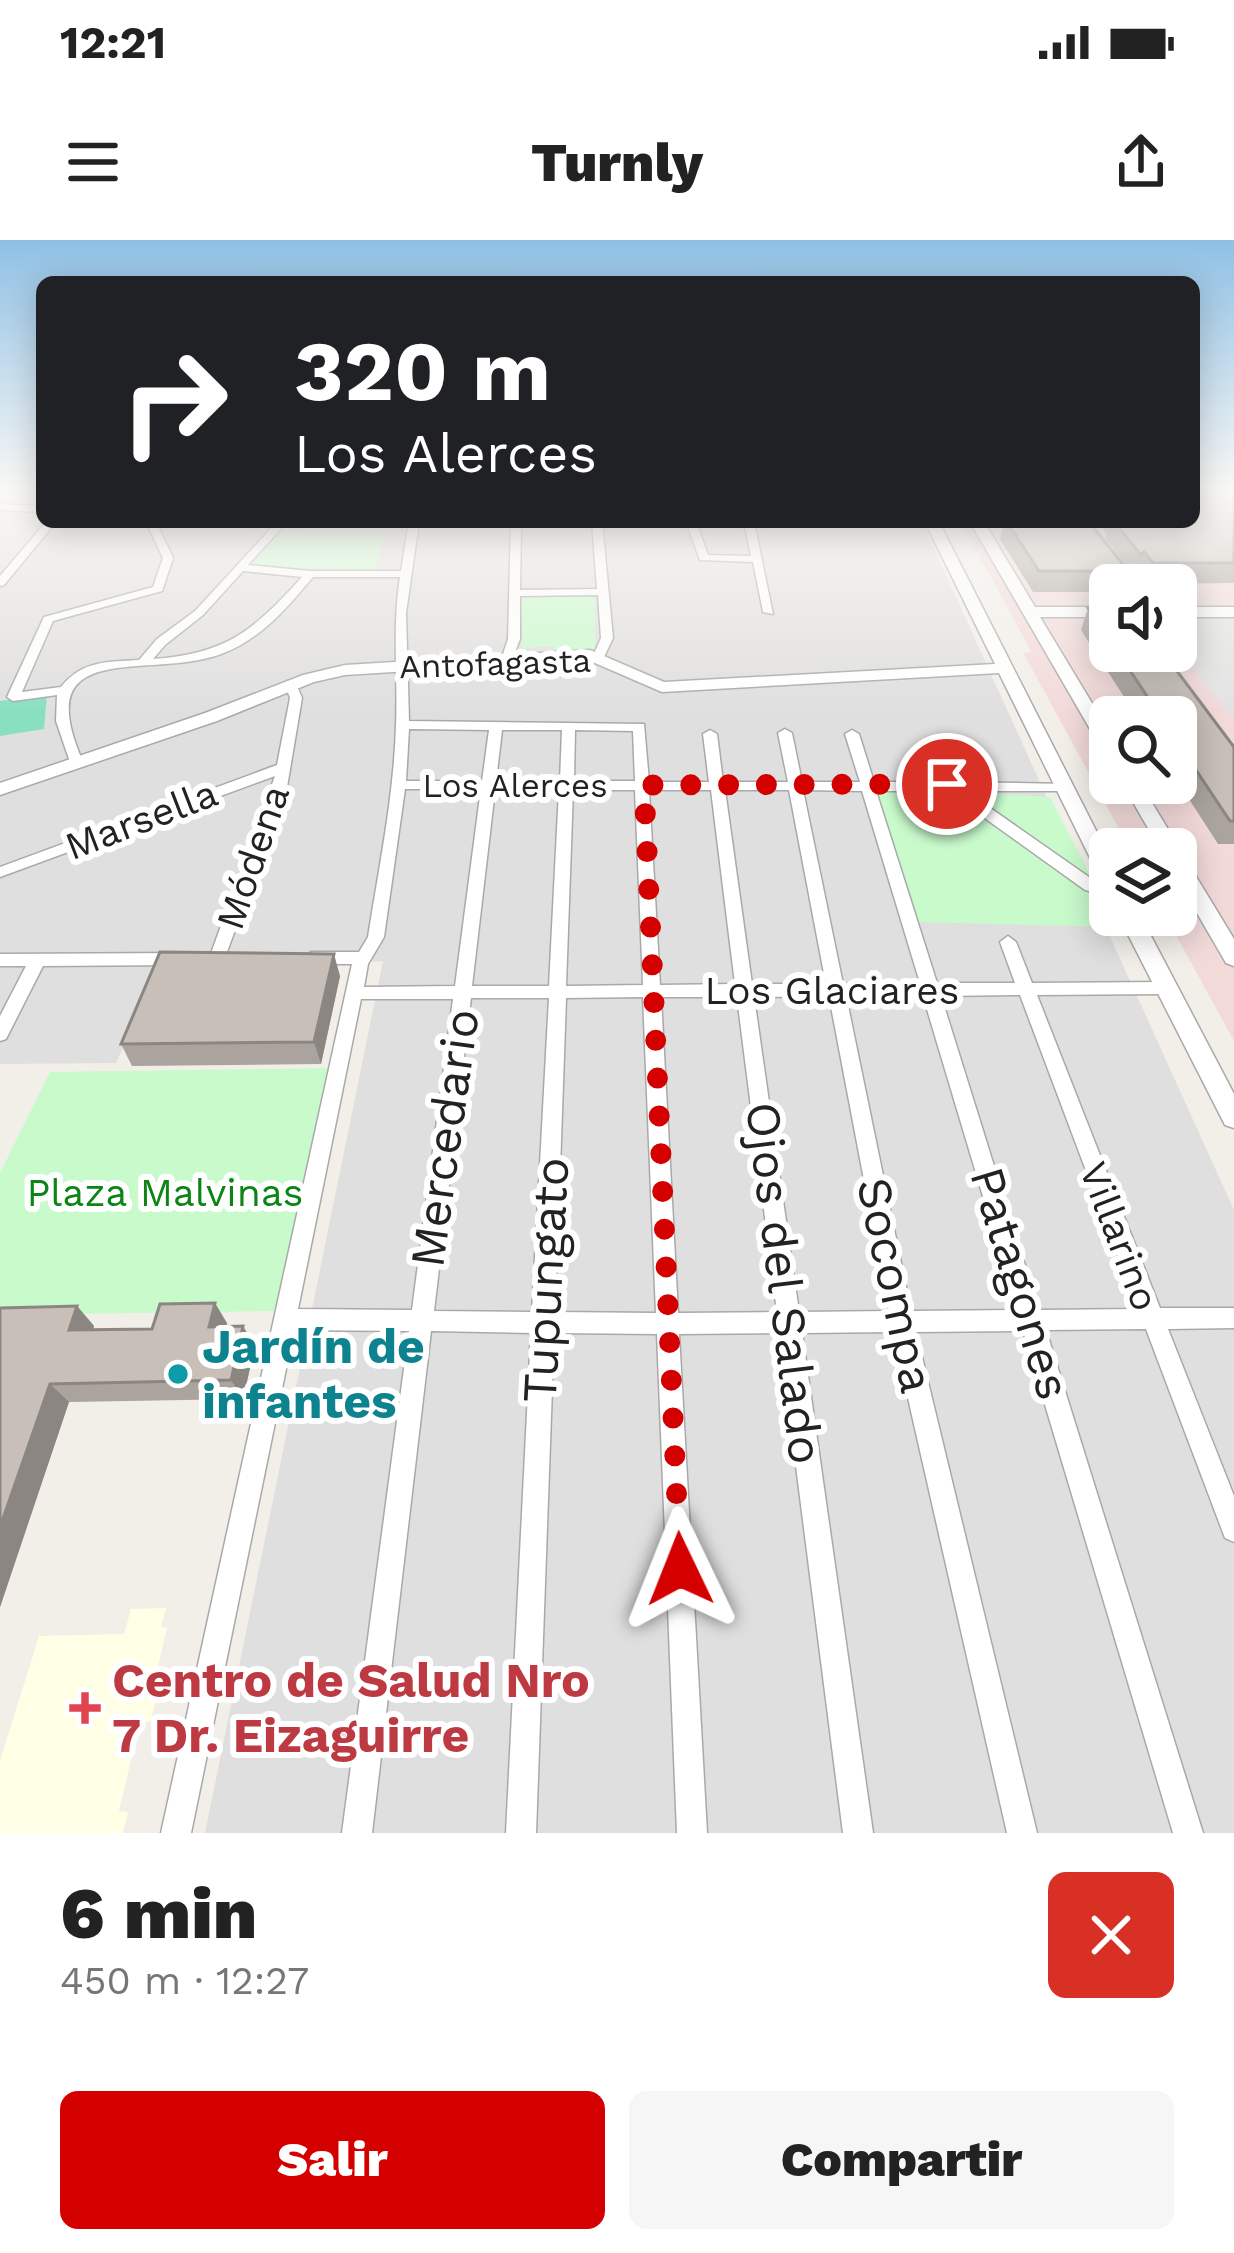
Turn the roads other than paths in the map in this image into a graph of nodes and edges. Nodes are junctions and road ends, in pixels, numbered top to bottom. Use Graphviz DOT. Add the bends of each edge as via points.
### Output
graph roads {
  1 [pos="166,564"];
  2 [pos="245,564"];
  3 [pos="409,564"];
  4 [pos="515,564"];
  5 [pos="603,564"];
  6 [pos="759,564"];
  7 [pos="952,564"];
  8 [pos="1002,564"];
  9 [pos="242,568"];
  10 [pos="310,574"];
  11 [pos="408,574"];
  12 [pos="605,592"];
  13 [pos="515,593"];
  14 [pos="769,612"];
  15 [pos="1089,612"];
  16 [pos="1197,612"];
  17 [pos="1234,612"];
  18 [pos="1030,613"];
  19 [pos="599,656"];
  20 [pos="507,660"];
  21 [pos="143,663"];
  22 [pos="404,666"];
  23 [pos="1002,668"];
  24 [pos="291,684"];
  25 [pos="65,690"];
  26 [pos="1089,713"];
  27 [pos="404,725"];
  28 [pos="569,728"];
  29 [pos="496,729"];
  30 [pos="784,733"];
  31 [pos="710,734"];
  32 [pos="853,734"];
  33 [pos="76,762"];
  34 [pos="283,768"];
  35 [pos="399,784"];
  36 [pos="797,784"];
  37 [pos="866,784"];
  38 [pos="947,784"];
  39 [pos="490,785"];
  40 [pos="644,785"];
  41 [pos="719,785"];
  42 [pos="566,786"];
  43 [pos="1063,787"];
  44 [pos="0,789"];
  45 [pos="1089,837"];
  46 [pos="0,872"];
  47 [pos="1089,882"];
  48 [pos="1197,895"];
  49 [pos="1140,936"];
  50 [pos="1008,942"];
  51 [pos="217,958"];
  52 [pos="238,958"];
  53 [pos="300,958"];
  54 [pos="362,958"];
  55 [pos="1234,958"];
  56 [pos="0,960"];
  57 [pos="37,960"];
  58 [pos="836,988"];
  59 [pos="1166,988"];
  60 [pos="931,989"];
  61 [pos="558,990"];
  62 [pos="1026,990"];
  63 [pos="747,991"];
  64 [pos="464,992"];
  65 [pos="653,992"];
  66 [pos="355,993"];
  67 [pos="0,1034"];
  68 [pos="1234,1118"];
  69 [pos="1031,1318"];
  70 [pos="1151,1318"];
  71 [pos="1234,1318"];
  72 [pos="283,1319"];
  73 [pos="902,1321"];
  74 [pos="420,1322"];
  75 [pos="544,1322"];
  76 [pos="790,1323"];
  77 [pos="670,1324"];
  78 [pos="1234,1528"];
  79 [pos="176,1833"];
  80 [pos="357,1833"];
  81 [pos="521,1833"];
  82 [pos="692,1833"];
  83 [pos="858,1833"];
  84 [pos="1022,1833"];
  85 [pos="1188,1833"];
  1 -- 25 [label="street" via="158,589 48,619 13,697"];
  2 -- 9 [label="street"];
  3 -- 11 [label="street"];
  4 -- 13 [label="street"];
  5 -- 12 [label="street"];
  6 -- 14 [label="street"];
  7 -- 23 [label="street"];
  8 -- 18 [label="street"];
  9 -- 10 [label="street"];
  9 -- 21 [label="street"];
  10 -- 11 [label="street"];
  10 -- 21 [label="street" via="240,645"];
  11 -- 22 [label="street" via="400,613"];
  12 -- 13 [label="street"];
  12 -- 19 [label="street" via="607,638"];
  13 -- 20 [label="street"];
  15 -- 18 [label="street"];
  16 -- 17 [label="street"];
  18 -- 26 [label="street"];
  19 -- 20 [label="street, Antofagasta"];
  19 -- 23 [label="street, Antofagasta" via="662,687"];
  20 -- 22 [label="street, Antofagasta"];
  21 -- 25 [label="street" via="93,667"];
  22 -- 24 [label="street, Antofagasta"];
  22 -- 27 [label="street"];
  23 -- 43 [label="street"];
  24 -- 33 [label="street, Antofagasta"];
  24 -- 34 [label="street, Módena" via="296,698"];
  25 -- 33 [label="street" via="59,718"];
  27 -- 29 [label="street"];
  27 -- 35 [label="street"];
  28 -- 29 [label="street"];
  28 -- 40 [label="street" via="639,727"];
  28 -- 42 [label="street, Tupungato"];
  29 -- 39 [label="street, Mercedario"];
  30 -- 36 [label="street, Socompa"];
  31 -- 41 [label="street, Ojos del Salado"];
  32 -- 37 [label="street, Patagones"];
  33 -- 44 [label="street, Antofagasta"];
  34 -- 46 [label="street, Marsella"];
  34 -- 51 [label="street, Módena"];
  35 -- 39 [label="street, Los Alerces"];
  35 -- 54 [label="street" via="376,937"];
  36 -- 37 [label="street, Los Alerces"];
  36 -- 41 [label="street, Los Alerces"];
  36 -- 58 [label="street, Socompa"];
  37 -- 38 [label="street, Los Alerces"];
  37 -- 60 [label="street, Patagones"];
  38 -- 43 [label="street, Los Alerces"];
  38 -- 47 [label="street"];
  39 -- 42 [label="street, Los Alerces"];
  39 -- 64 [label="street, Mercedario"];
  40 -- 41 [label="street, Los Alerces"];
  40 -- 42 [label="street, Los Alerces"];
  40 -- 65 [label="street"];
  41 -- 63 [label="street, Ojos del Salado"];
  42 -- 61 [label="street, Tupungato"];
  43 -- 45 [label="street"];
  48 -- 55 [label="street"];
  49 -- 59 [label="street"];
  50 -- 62 [label="street, Villarino"];
  51 -- 52 [label="street"];
  51 -- 57 [label="street"];
  53 -- 54 [label="street"];
  54 -- 66 [label="street"];
  56 -- 57 [label="street"];
  57 -- 67 [label="street"];
  58 -- 60 [label="street, Los Glaciares"];
  58 -- 63 [label="street, Los Glaciares"];
  58 -- 73 [label="street, Socompa"];
  59 -- 62 [label="street, Los Glaciares"];
  59 -- 68 [label="street"];
  60 -- 62 [label="street, Los Glaciares"];
  60 -- 69 [label="street, Patagones"];
  61 -- 64 [label="street, Los Glaciares"];
  61 -- 65 [label="street, Los Glaciares"];
  61 -- 75 [label="street, Tupungato"];
  62 -- 70 [label="street, Villarino"];
  63 -- 65 [label="street, Los Glaciares"];
  63 -- 76 [label="street, Ojos del Salado"];
  64 -- 66 [label="street, Los Glaciares"];
  64 -- 74 [label="street, Mercedario"];
  65 -- 77 [label="street"];
  66 -- 72 [label="street"];
  69 -- 70 [label="street"];
  69 -- 73 [label="street"];
  69 -- 85 [label="street, Patagones"];
  70 -- 71 [label="street"];
  70 -- 78 [label="street, Villarino"];
  72 -- 74 [label="street"];
  72 -- 79 [label="street"];
  73 -- 76 [label="street"];
  73 -- 84 [label="street, Socompa"];
  74 -- 75 [label="street"];
  74 -- 80 [label="street, Mercedario"];
  75 -- 77 [label="street"];
  75 -- 81 [label="street, Tupungato"];
  76 -- 77 [label="street"];
  76 -- 83 [label="street, Ojos del Salado"];
  77 -- 82 [label="street"];
}
